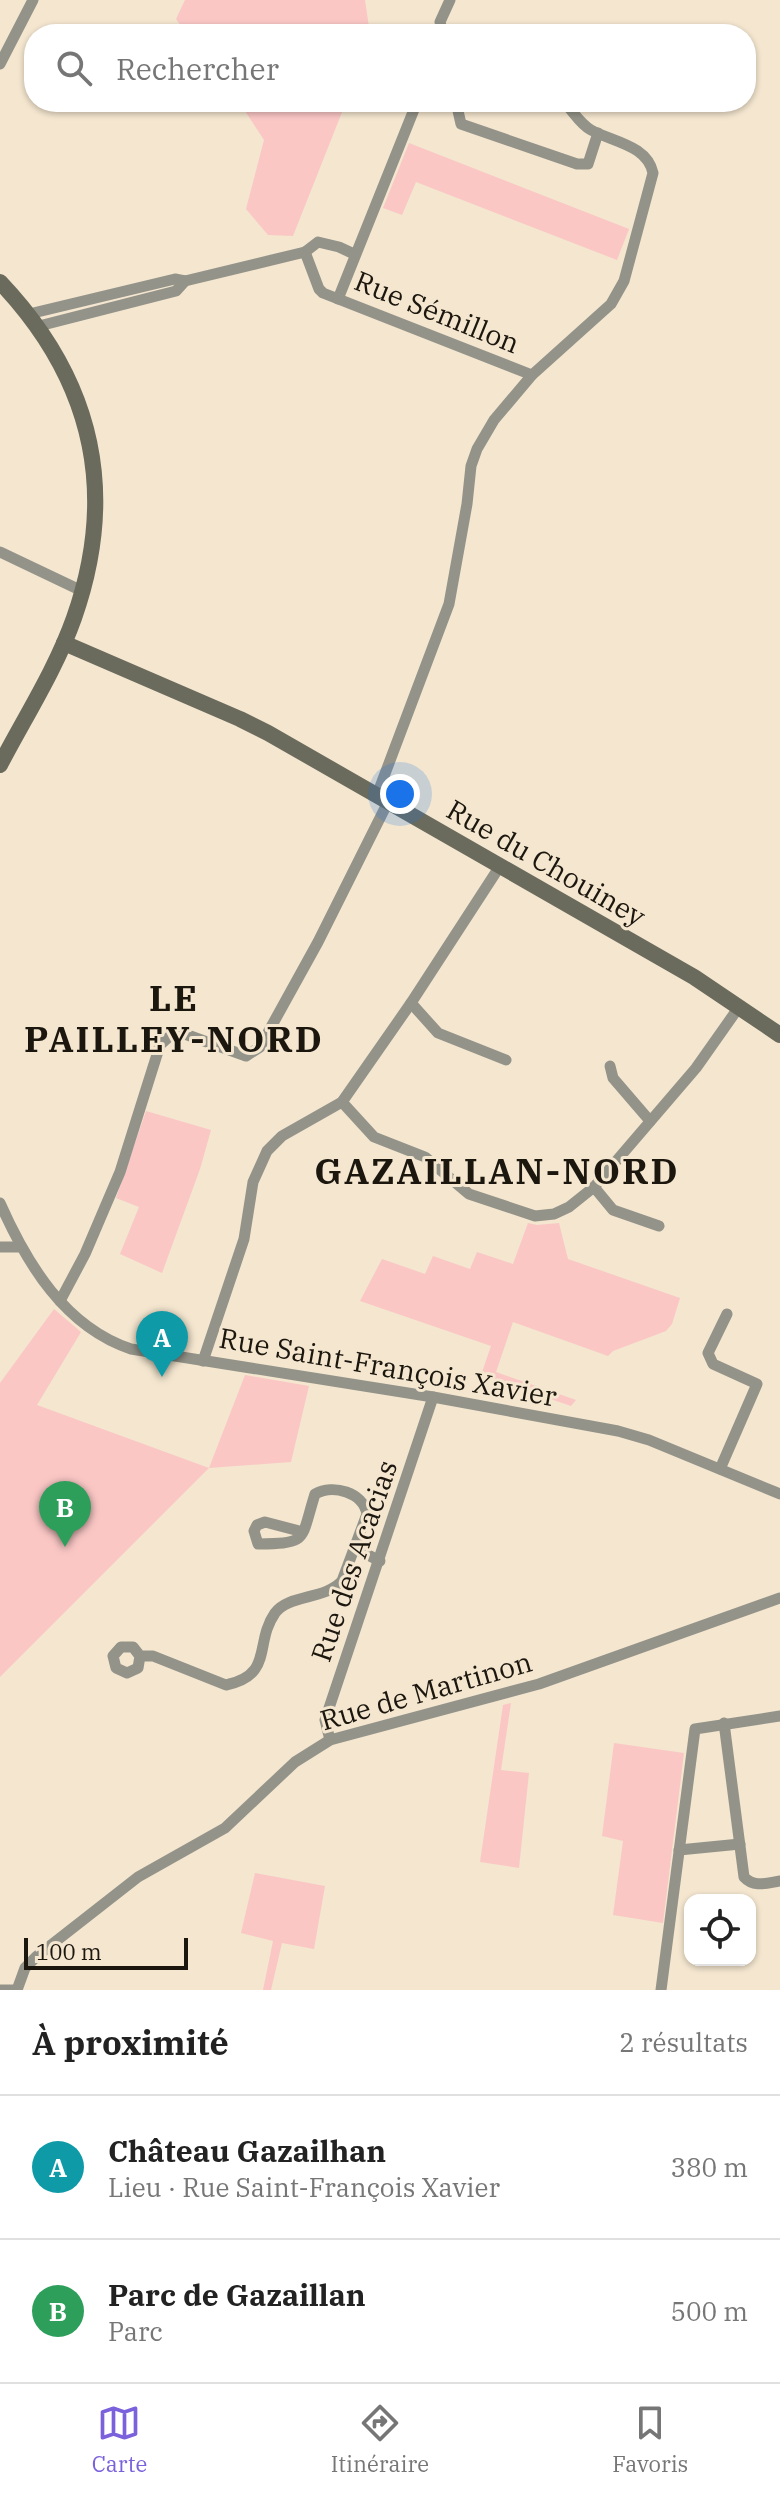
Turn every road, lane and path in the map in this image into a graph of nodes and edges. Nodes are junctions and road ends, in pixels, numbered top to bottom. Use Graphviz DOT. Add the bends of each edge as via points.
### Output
graph roads {
  1 [pos="33,0"];
  2 [pos="450,0"];
  3 [pos="440,24"];
  4 [pos="0,64"];
  5 [pos="413,112"];
  6 [pos="458,112"];
  7 [pos="572,112"];
  8 [pos="598,133"];
  9 [pos="305,252"];
  10 [pos="354,254"];
  11 [pos="0,282"];
  12 [pos="338,299"];
  13 [pos="34,320"];
  14 [pos="532,375"];
  15 [pos="0,552"];
  16 [pos="82,591"];
  17 [pos="64,643"];
  18 [pos="0,765"];
  19 [pos="382,799"];
  20 [pos="500,866"];
  21 [pos="411,1003"];
  22 [pos="739,1007"];
  23 [pos="780,1035"];
  24 [pos="506,1060"];
  25 [pos="610,1066"];
  26 [pos="342,1102"];
  27 [pos="650,1121"];
  28 [pos="594,1187"];
  29 [pos="0,1203"];
  30 [pos="659,1226"];
  31 [pos="0,1247"];
  32 [pos="21,1247"];
  33 [pos="60,1301"];
  34 [pos="727,1314"];
  35 [pos="203,1361"];
  36 [pos="433,1397"];
  37 [pos="720,1469"];
  38 [pos="780,1494"];
  39 [pos="303,1532"];
  40 [pos="356,1549"];
  41 [pos="380,1561"];
  42 [pos="780,1598"];
  43 [pos="140,1656"];
  44 [pos="780,1716"];
  45 [pos="724,1723"];
  46 [pos="330,1740"];
  47 [pos="740,1844"];
  48 [pos="679,1850"];
  49 [pos="780,1881"];
  50 [pos="0,1990"];
  51 [pos="17,1990"];
  52 [pos="661,1990"];
  1 -- 4 [label="street"];
  2 -- 3 [label="street"];
  5 -- 10 [label="street"];
  6 -- 8 [label="street" via="461,124 577,164 588,164"];
  7 -- 8 [label="street"];
  8 -- 14 [label="street" via="641,152 653,173 624,281 611,304"];
  9 -- 10 [label="street" via="324,242"];
  9 -- 12 [label="street, Rue Sémillon" via="319,289"];
  9 -- 13 [label="street" via="185,281 176,291"];
  10 -- 12 [label="street"];
  11 -- 13 [label="street"];
  12 -- 14 [label="street, Rue Sémillon"];
  13 -- 16 [label="street" via="68,375 89,434 95,502"];
  14 -- 19 [label="street" via="477,449 449,604"];
  15 -- 16 [label="street"];
  16 -- 17 [label="street"];
  17 -- 18 [label="street"];
  17 -- 19 [label="street, Rue du Chouiney" via="240,719"];
  19 -- 20 [label="street, Rue du Chouiney"];
  19 -- 33 [label="street" via="318,942 260,1047 246,1056 182,1033 160,1045 120,1172"];
  20 -- 21 [label="street"];
  20 -- 22 [label="street, Rue du Chouiney"];
  21 -- 24 [label="street" via="438,1033"];
  21 -- 26 [label="street"];
  22 -- 23 [label="street, Rue du Chouiney"];
  22 -- 27 [label="street"];
  25 -- 27 [label="street" via="613,1078"];
  26 -- 28 [label="street" via="374,1137 425,1157 481,1199 547,1216"];
  26 -- 35 [label="street" via="282,1136 260,1163 244,1239"];
  27 -- 28 [label="street"];
  28 -- 30 [label="street" via="613,1210"];
  29 -- 32 [label="street, Rue Saint-François Xavier"];
  31 -- 32 [label="street"];
  32 -- 33 [label="street, Rue Saint-François Xavier"];
  33 -- 35 [label="street, Rue Saint-François Xavier" via="87,1328 115,1344"];
  34 -- 37 [label="street" via="708,1353 713,1364 757,1384"];
  35 -- 36 [label="street, Rue Saint-François Xavier"];
  36 -- 37 [label="street, Rue Saint-François Xavier" via="618,1431"];
  36 -- 41 [label="street, Rue des Acacias"];
  37 -- 38 [label="street, Rue Saint-François Xavier"];
  39 -- 40 [label="street" via="315,1494 323,1489 357,1495 367,1514"];
  40 -- 41 [label="street"];
  40 -- 43 [label="street" via="335,1588 276,1611 250,1676 226,1685 153,1656"];
  41 -- 46 [label="street, Rue des Acacias" via="325,1720"];
  42 -- 46 [label="street, Rue de Martinon" via="527,1688"];
  44 -- 45 [label="street"];
  45 -- 47 [label="street"];
  45 -- 48 [label="street" via="700,1727 693,1734"];
  46 -- 51 [label="street, Rue de Martinon" via="295,1762 225,1828 138,1877 37,1956 25,1968"];
  47 -- 48 [label="street"];
  47 -- 49 [label="street" via="749,1883"];
  48 -- 52 [label="street"];
  50 -- 51 [label="street"];
}
